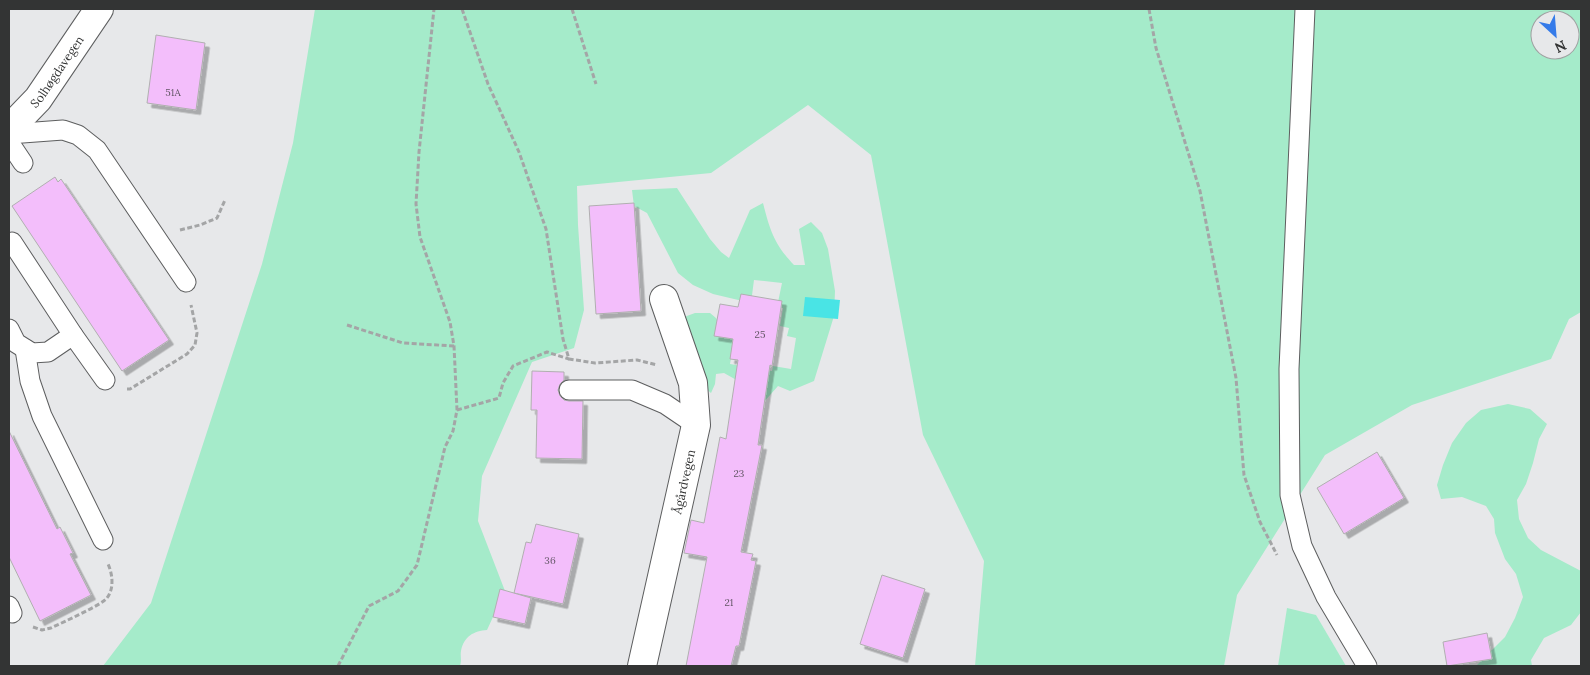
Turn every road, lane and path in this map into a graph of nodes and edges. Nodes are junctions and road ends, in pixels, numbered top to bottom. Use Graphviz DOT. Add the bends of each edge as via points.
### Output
graph roads {
  1 [pos="98,9"];
  2 [pos="434,9"];
  3 [pos="462,9"];
  4 [pos="572,9"];
  5 [pos="1148,9"];
  6 [pos="1305,9"];
  7 [pos="596,84"];
  8 [pos="9,129"];
  9 [pos="9,134"];
  10 [pos="9,142"];
  11 [pos="23,163"];
  12 [pos="225,200"];
  13 [pos="155,235"];
  14 [pos="12,242"];
  15 [pos="186,282"];
  16 [pos="664,299"];
  17 [pos="347,325"];
  18 [pos="9,328"];
  19 [pos="73,335"];
  20 [pos="454,346"];
  21 [pos="25,349"];
  22 [pos="569,359"];
  23 [pos="663,367"];
  24 [pos="105,380"];
  25 [pos="569,390"];
  26 [pos="457,410"];
  27 [pos="696,425"];
  28 [pos="103,540"];
  29 [pos="1277,557"];
  30 [pos="11,609"];
  31 [pos="338,666"];
  32 [pos="642,666"];
  33 [pos="1367,666"];
  1 -- 8 [label="street, Solhøgdavegen" via="38,99"];
  2 -- 20 [label="path" via="416,204 420,238 450,322"];
  3 -- 22 [label="path" via="546,230"];
  4 -- 7 [label="path"];
  5 -- 29 [label="path" via="1156,48 1200,191 1236,378 1244,474 1260,522"];
  6 -- 33 [label="lane" via="1289,369 1290,494 1302,546 1326,597"];
  9 -- 13 [label="lane" via="63,130 78,135 97,150"];
  10 -- 11 [label="lane"];
  12 -- 13 [label="path" via="217,218"];
  13 -- 15 [label="lane"];
  14 -- 19 [label="lane"];
  15 -- 24 [label="path" via="198,333 195,345 130,389 117,388"];
  16 -- 27 [label="street, Ågårdvegen" via="693,383"];
  17 -- 20 [label="path" via="403,343"];
  18 -- 21 [label="lane" via="16,344"];
  19 -- 21 [label="lane" via="48,352 32,353"];
  19 -- 24 [label="lane"];
  20 -- 26 [label="path"];
  21 -- 28 [label="lane" via="30,381 42,416"];
  22 -- 23 [label="path" via="595,363 637,360"];
  22 -- 26 [label="path" via="547,352 513,366 499,398"];
  25 -- 27 [label="lane" via="632,390 665,404"];
  26 -- 31 [label="path" via="417,565 398,591 369,606"];
  27 -- 32 [label="street, Ågårdvegen"];
  28 -- 30 [label="path" via="112,586 106,600 42,630 34,628 23,615"];
}
